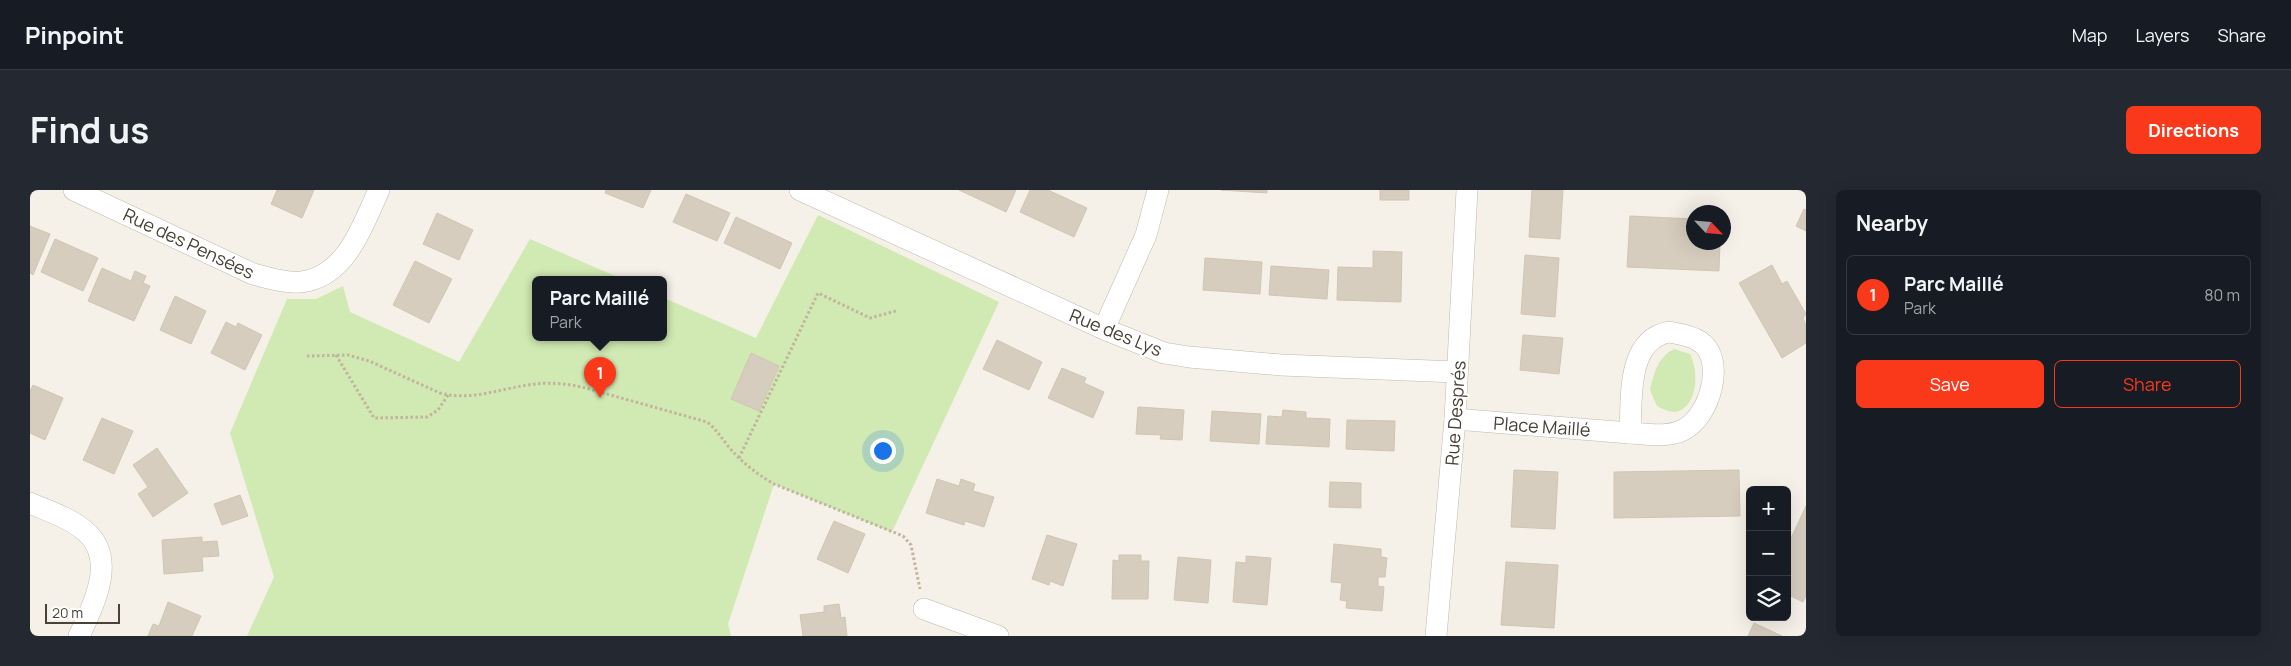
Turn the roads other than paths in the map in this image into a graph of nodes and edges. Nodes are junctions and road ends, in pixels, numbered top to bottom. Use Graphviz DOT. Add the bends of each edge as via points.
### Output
graph roads {
  1 [pos="74,190"];
  2 [pos="379,190"];
  3 [pos="800,190"];
  4 [pos="1158,190"];
  5 [pos="1467,190"];
  6 [pos="1104,329"];
  7 [pos="1457,372"];
  8 [pos="1455,419"];
  9 [pos="1630,433"];
  10 [pos="30,503"];
  11 [pos="924,609"];
  12 [pos="79,636"];
  13 [pos="998,636"];
  14 [pos="1436,636"];
  1 -- 2 [label="street, Rue des Pensées" via="253,274 277,280 306,281 343,259 354,244"];
  3 -- 6 [label="street, Rue des Lys"];
  4 -- 6 [label="street" via="1146,234"];
  5 -- 7 [label="street, Rue Després"];
  6 -- 7 [label="street, Rue des Lys" via="1157,350 1189,357 1281,365"];
  7 -- 8 [label="street, Rue Després"];
  8 -- 9 [label="street, Place Maillé"];
  8 -- 14 [label="street, Rue Després"];
  9 -- 9 [label="street, Place Maillé" via="1666,435 1696,422 1712,393 1710,354 1700,341 1669,332 1649,340 1641,351 1632,384"];
  10 -- 12 [label="street" via="72,522 87,532 97,547 101,570 99,591"];
  11 -- 13 [label="street"];
}
